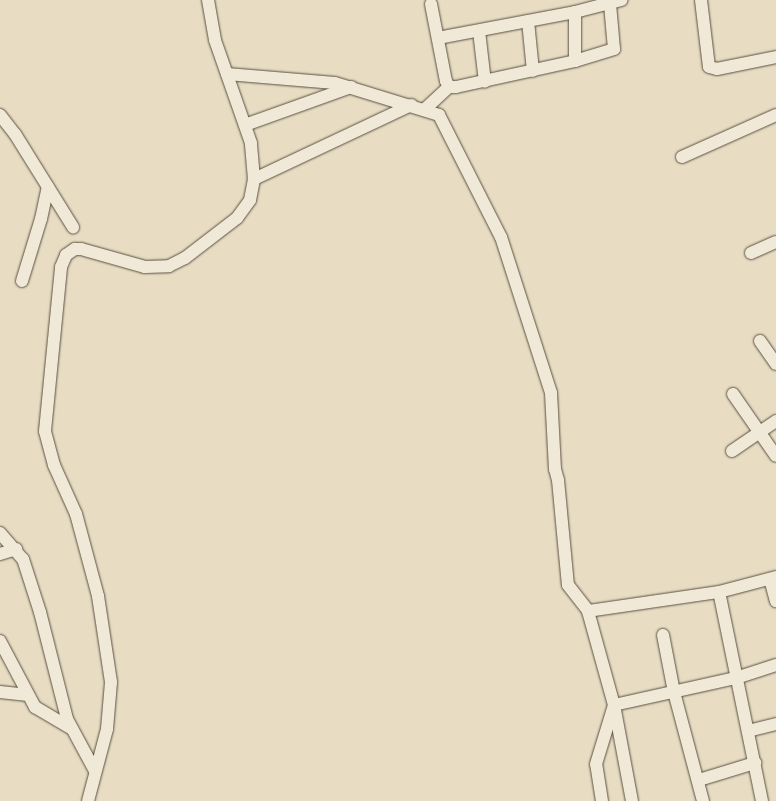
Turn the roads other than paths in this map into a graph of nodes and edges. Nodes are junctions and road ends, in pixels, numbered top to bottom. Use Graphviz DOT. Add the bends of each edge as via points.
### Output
graph roads {
  1 [pos="208,0"];
  2 [pos="701,0"];
  3 [pos="615,2"];
  4 [pos="432,4"];
  5 [pos="575,12"];
  6 [pos="528,21"];
  7 [pos="479,31"];
  8 [pos="438,38"];
  9 [pos="776,58"];
  10 [pos="575,61"];
  11 [pos="533,71"];
  12 [pos="227,74"];
  13 [pos="485,82"];
  14 [pos="351,87"];
  15 [pos="449,87"];
  16 [pos="411,105"];
  17 [pos="424,110"];
  18 [pos="0,115"];
  19 [pos="776,116"];
  20 [pos="244,125"];
  21 [pos="682,157"];
  22 [pos="254,179"];
  23 [pos="48,187"];
  24 [pos="73,228"];
  25 [pos="776,242"];
  26 [pos="751,253"];
  27 [pos="22,281"];
  28 [pos="760,341"];
  29 [pos="776,364"];
  30 [pos="733,394"];
  31 [pos="776,421"];
  32 [pos="760,432"];
  33 [pos="732,452"];
  34 [pos="776,456"];
  35 [pos="0,533"];
  36 [pos="16,549"];
  37 [pos="0,554"];
  38 [pos="773,578"];
  39 [pos="719,592"];
  40 [pos="776,600"];
  41 [pos="588,611"];
  42 [pos="664,635"];
  43 [pos="0,641"];
  44 [pos="776,665"];
  45 [pos="736,678"];
  46 [pos="0,692"];
  47 [pos="674,692"];
  48 [pos="28,694"];
  49 [pos="614,705"];
  50 [pos="776,724"];
  51 [pos="72,730"];
  52 [pos="748,731"];
  53 [pos="755,763"];
  54 [pos="95,772"];
  55 [pos="699,780"];
  56 [pos="88,801"];
  57 [pos="602,801"];
  58 [pos="632,801"];
  59 [pos="703,801"];
  60 [pos="762,801"];
  1 -- 12 [label="street" via="215,40"];
  2 -- 9 [label="street" via="709,67"];
  3 -- 5 [label="street"];
  3 -- 10 [label="street" via="614,49"];
  4 -- 8 [label="street"];
  5 -- 6 [label="street"];
  5 -- 10 [label="street"];
  6 -- 7 [label="street"];
  6 -- 11 [label="street"];
  7 -- 8 [label="street"];
  7 -- 13 [label="street"];
  8 -- 15 [label="street"];
  10 -- 11 [label="street"];
  11 -- 13 [label="street"];
  12 -- 14 [label="street"];
  12 -- 20 [label="street"];
  13 -- 15 [label="street"];
  14 -- 16 [label="street"];
  14 -- 20 [label="street"];
  15 -- 17 [label="street"];
  16 -- 17 [label="street"];
  16 -- 22 [label="street"];
  17 -- 41 [label="street" via="439,115 501,237 551,393 555,469 568,585"];
  18 -- 23 [label="street"];
  19 -- 21 [label="street"];
  20 -- 22 [label="street" via="251,143"];
  22 -- 54 [label="street" via="250,200 237,218 185,258 169,266 145,267 81,248 66,255 61,267 45,431 54,465 76,514 98,596 109,665 111,682 107,729"];
  23 -- 24 [label="street"];
  23 -- 27 [label="street"];
  25 -- 26 [label="street"];
  28 -- 29 [label="street"];
  30 -- 32 [label="street"];
  31 -- 32 [label="street"];
  32 -- 33 [label="street"];
  32 -- 34 [label="street"];
  35 -- 36 [label="street"];
  36 -- 37 [label="street"];
  36 -- 51 [label="street" via="28,571"];
  38 -- 39 [label="street"];
  38 -- 40 [label="street"];
  39 -- 41 [label="street"];
  39 -- 45 [label="street"];
  41 -- 49 [label="street"];
  42 -- 47 [label="street"];
  43 -- 48 [label="street"];
  44 -- 45 [label="street"];
  45 -- 47 [label="street"];
  45 -- 52 [label="street"];
  46 -- 48 [label="street"];
  47 -- 49 [label="street"];
  47 -- 55 [label="street"];
  48 -- 51 [label="street" via="35,707"];
  49 -- 57 [label="street" via="596,764"];
  49 -- 58 [label="street"];
  50 -- 52 [label="street"];
  51 -- 54 [label="street"];
  52 -- 53 [label="street"];
  53 -- 55 [label="street"];
  53 -- 60 [label="street"];
  54 -- 56 [label="street"];
  55 -- 59 [label="street"];
}
